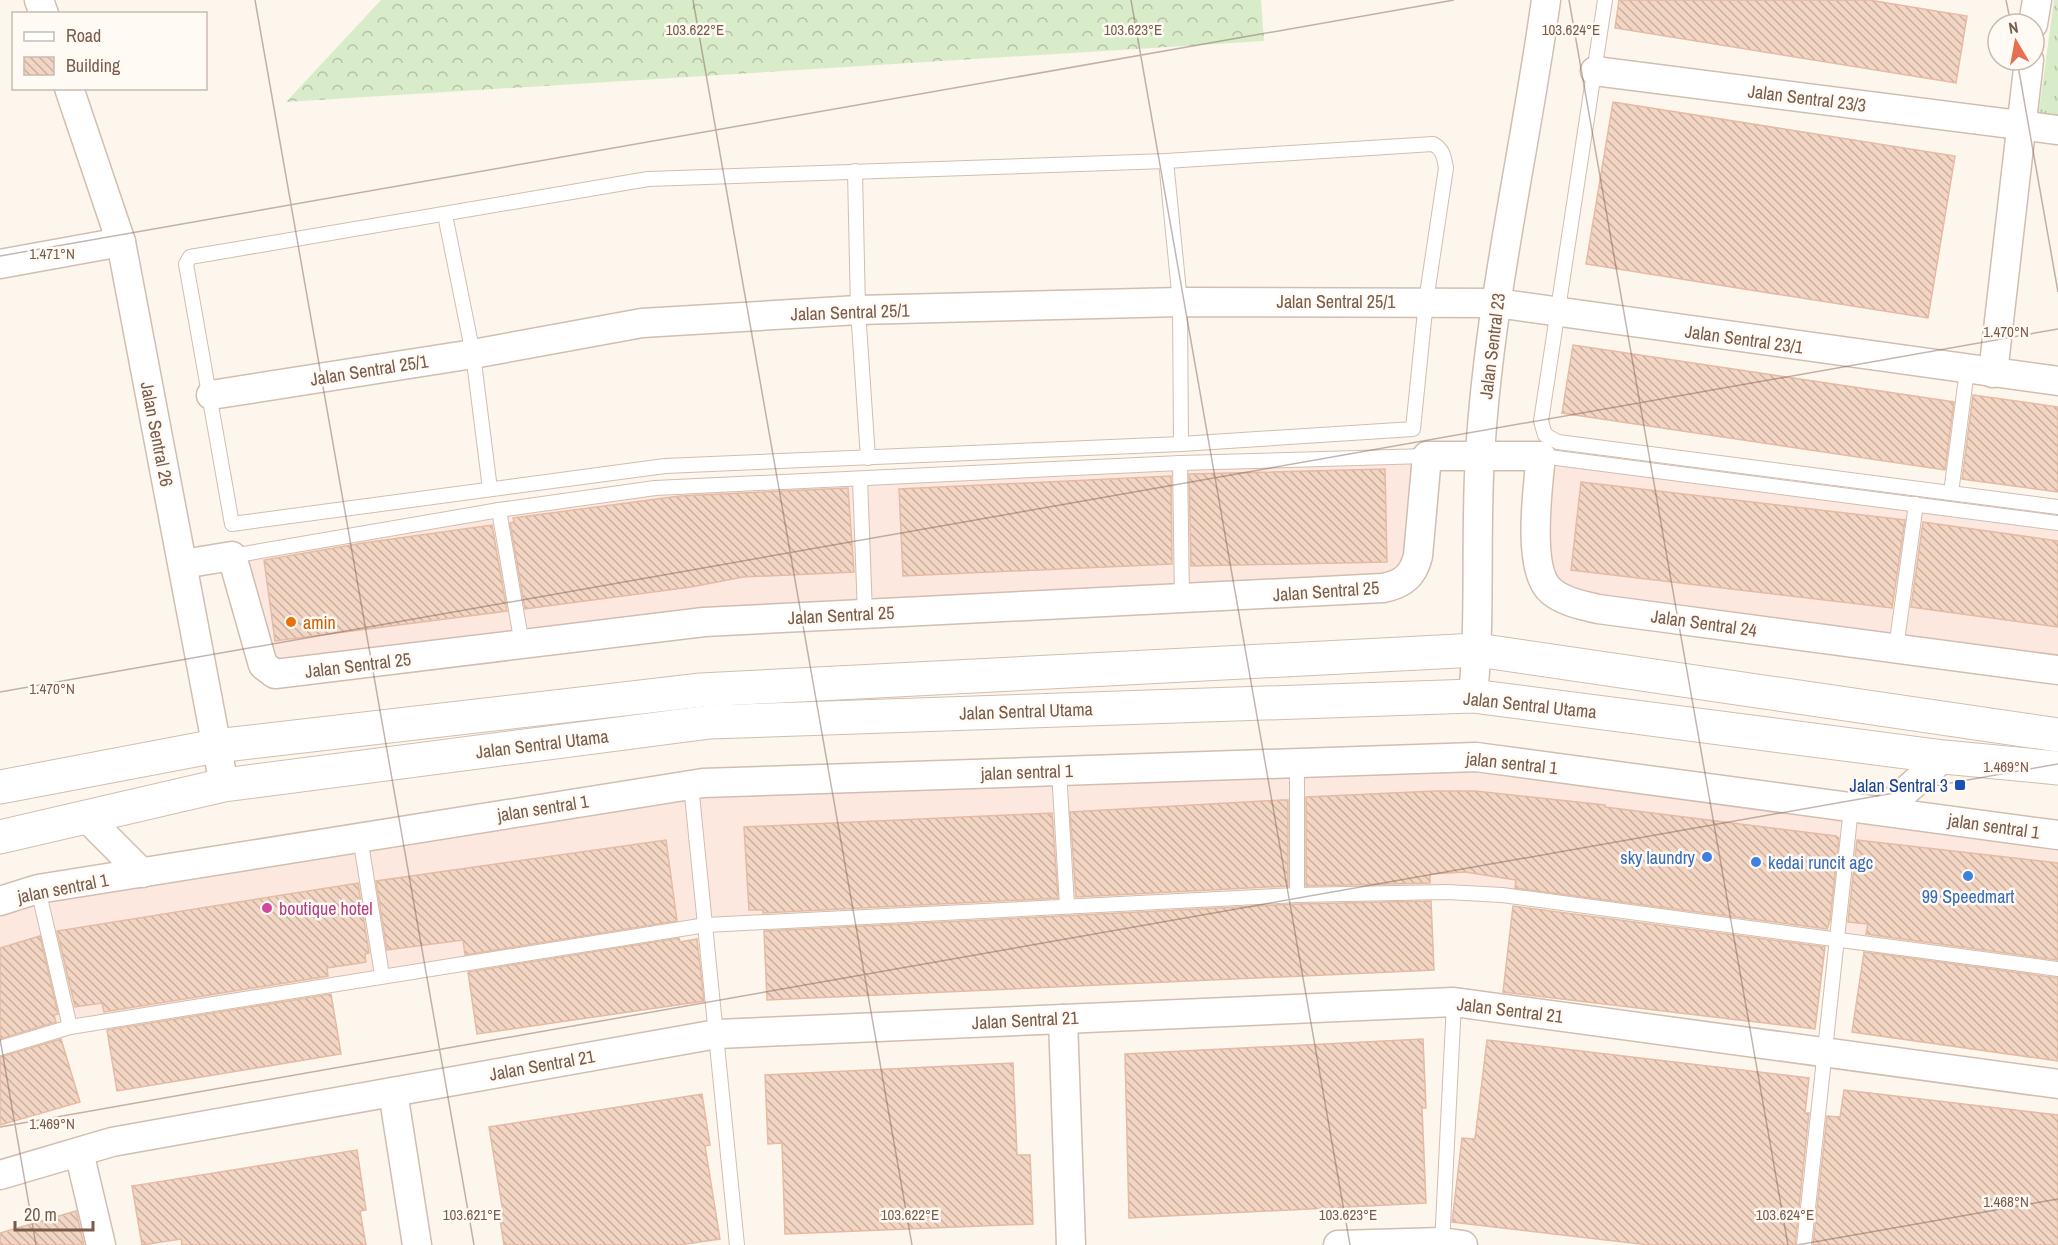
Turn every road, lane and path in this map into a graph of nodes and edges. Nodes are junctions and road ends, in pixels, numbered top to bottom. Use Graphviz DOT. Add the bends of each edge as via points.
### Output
graph roads {
  1 [pos="1546,0"];
  2 [pos="1605,0"];
  3 [pos="1595,70"];
  4 [pos="2027,72"];
  5 [pos="70,90"];
  6 [pos="2020,125"];
  7 [pos="2058,130"];
  8 [pos="1166,161"];
  9 [pos="855,171"];
  10 [pos="445,215"];
  11 [pos="121,242"];
  12 [pos="0,264"];
  13 [pos="1426,301"];
  14 [pos="1180,302"];
  15 [pos="1496,303"];
  16 [pos="858,310"];
  17 [pos="1558,312"];
  18 [pos="473,354"];
  19 [pos="1980,372"];
  20 [pos="2058,381"];
  21 [pos="211,395"];
  22 [pos="1181,444"];
  23 [pos="1480,455"];
  24 [pos="1426,456"];
  25 [pos="1541,456"];
  26 [pos="868,458"];
  27 [pos="1180,463"];
  28 [pos="860,479"];
  29 [pos="490,489"];
  30 [pos="1951,493"];
  31 [pos="1916,504"];
  32 [pos="2058,507"];
  33 [pos="499,510"];
  34 [pos="2058,524"];
  35 [pos="232,556"];
  36 [pos="183,564"];
  37 [pos="1182,599"];
  38 [pos="865,614"];
  39 [pos="522,645"];
  40 [pos="1896,648"];
  41 [pos="1477,650"];
  42 [pos="2058,669"];
  43 [pos="1473,696"];
  44 [pos="2058,735"];
  45 [pos="216,746"];
  46 [pos="1944,758"];
  47 [pos="1297,763"];
  48 [pos="2058,768"];
  49 [pos="1059,771"];
  50 [pos="224,785"];
  51 [pos="690,785"];
  52 [pos="0,787"];
  53 [pos="1851,808"];
  54 [pos="1883,811"];
  55 [pos="85,816"];
  56 [pos="2058,836"];
  57 [pos="0,837"];
  58 [pos="360,837"];
  59 [pos="142,873"];
  60 [pos="38,889"];
  61 [pos="1297,895"];
  62 [pos="0,901"];
  63 [pos="1067,905"];
  64 [pos="706,925"];
  65 [pos="1835,938"];
  66 [pos="2058,969"];
  67 [pos="382,975"];
  68 [pos="1454,1002"];
  69 [pos="1063,1018"];
  70 [pos="70,1027"];
  71 [pos="717,1034"];
  72 [pos="0,1048"];
  73 [pos="1825,1053"];
  74 [pos="2058,1084"];
  75 [pos="393,1092"];
  76 [pos="79,1152"];
  77 [pos="0,1175"];
  78 [pos="1449,1244"];
  79 [pos="101,1245"];
  80 [pos="417,1245"];
  81 [pos="737,1245"];
  82 [pos="1071,1245"];
  83 [pos="1338,1245"];
  84 [pos="1804,1245"];
  1 -- 15 [label="street, Jalan Sentral 23"];
  2 -- 3 [label="lane"];
  3 -- 6 [label="street, Jalan Sentral 23/3"];
  3 -- 17 [label="lane"];
  4 -- 6 [label="street"];
  5 -- 11 [label="street, Jalan Sentral 26"];
  6 -- 7 [label="street, Jalan Sentral 23/3"];
  6 -- 19 [label="street"];
  8 -- 9 [label="lane"];
  8 -- 13 [label="lane" via="1433,144 1439,147 1446,168"];
  8 -- 14 [label="lane"];
  9 -- 10 [label="lane" via="648,179"];
  9 -- 16 [label="lane"];
  10 -- 18 [label="lane"];
  10 -- 21 [label="lane" via="190,257 186,264"];
  11 -- 12 [label="street"];
  11 -- 36 [label="street, Jalan Sentral 26"];
  13 -- 14 [label="street, Jalan Sentral 25/1"];
  13 -- 15 [label="street, Jalan Sentral 25/1"];
  13 -- 22 [label="lane" via="1413,429"];
  14 -- 16 [label="street, Jalan Sentral 25/1"];
  14 -- 22 [label="lane"];
  15 -- 17 [label="street, Jalan Sentral 23/1"];
  15 -- 23 [label="street, Jalan Sentral 23"];
  16 -- 18 [label="street, Jalan Sentral 25/1" via="642,322"];
  16 -- 26 [label="lane"];
  17 -- 19 [label="street, Jalan Sentral 23/1"];
  17 -- 30 [label="lane" via="1541,421 1551,440"];
  18 -- 21 [label="street, Jalan Sentral 25/1"];
  18 -- 29 [label="lane"];
  19 -- 20 [label="street, Jalan Sentral 23/1"];
  19 -- 30 [label="lane"];
  21 -- 29 [label="lane" via="232,524"];
  22 -- 26 [label="lane"];
  23 -- 24 [label="street"];
  23 -- 25 [label="street"];
  23 -- 41 [label="street, Jalan Sentral 23"];
  24 -- 27 [label="lane"];
  24 -- 37 [label="street, Jalan Sentral 25" via="1418,556 1407,579 1396,586"];
  25 -- 31 [label="lane"];
  25 -- 40 [label="street, Jalan Sentral 24" via="1534,540 1549,590 1571,602 1598,609"];
  26 -- 29 [label="lane" via="665,466"];
  27 -- 28 [label="lane"];
  27 -- 37 [label="lane"];
  28 -- 33 [label="lane" via="655,488"];
  28 -- 38 [label="lane"];
  30 -- 32 [label="lane"];
  31 -- 34 [label="lane"];
  31 -- 40 [label="lane"];
  33 -- 35 [label="lane"];
  33 -- 39 [label="lane"];
  35 -- 36 [label="street"];
  35 -- 39 [label="street, Jalan Sentral 25" via="263,665 275,674"];
  36 -- 45 [label="street, Jalan Sentral 26"];
  37 -- 38 [label="street, Jalan Sentral 25"];
  38 -- 39 [label="street, Jalan Sentral 25" via="704,622"];
  40 -- 42 [label="street, Jalan Sentral 24"];
  41 -- 43 [label="street, Jalan Sentral 23"];
  41 -- 44 [label="street, Jalan Sentral Utama"];
  41 -- 45 [label="street, Jalan Sentral Utama" via="701,690"];
  43 -- 46 [label="street, Jalan Sentral Utama"];
  43 -- 50 [label="street, Jalan Sentral Utama" via="710,722"];
  45 -- 50 [label="street, Jalan Sentral 26"];
  45 -- 52 [label="street, Jalan Sentral Utama"];
  46 -- 48 [label="street, Jalan Sentral Utama"];
  46 -- 54 [label="street"];
  47 -- 49 [label="street, jalan sentral 1"];
  47 -- 53 [label="street, jalan sentral 1" via="1476,757"];
  47 -- 61 [label="lane"];
  49 -- 51 [label="street, jalan sentral 1"];
  49 -- 63 [label="lane"];
  50 -- 55 [label="street, Jalan Sentral Utama"];
  51 -- 58 [label="street, jalan sentral 1"];
  51 -- 64 [label="lane"];
  53 -- 54 [label="street, jalan sentral 1"];
  53 -- 65 [label="lane"];
  54 -- 56 [label="street, jalan sentral 1"];
  55 -- 57 [label="street, Jalan Sentral Utama"];
  55 -- 59 [label="street"];
  58 -- 59 [label="street, jalan sentral 1"];
  58 -- 67 [label="lane"];
  59 -- 60 [label="street, jalan sentral 1"];
  60 -- 62 [label="street, jalan sentral 1"];
  60 -- 70 [label="lane"];
  61 -- 63 [label="lane"];
  61 -- 65 [label="lane" via="1474,892"];
  63 -- 64 [label="lane"];
  64 -- 67 [label="lane"];
  64 -- 71 [label="lane"];
  65 -- 66 [label="lane"];
  65 -- 73 [label="lane"];
  67 -- 70 [label="lane"];
  68 -- 69 [label="street, Jalan Sentral 21"];
  68 -- 73 [label="street, Jalan Sentral 21"];
  68 -- 78 [label="lane"];
  69 -- 71 [label="street, Jalan Sentral 21"];
  69 -- 82 [label="street"];
  70 -- 72 [label="lane"];
  71 -- 75 [label="street, Jalan Sentral 21"];
  71 -- 81 [label="lane"];
  73 -- 74 [label="street, Jalan Sentral 21"];
  73 -- 84 [label="lane"];
  75 -- 76 [label="street, Jalan Sentral 21" via="112,1142"];
  75 -- 80 [label="street"];
  76 -- 77 [label="street, Jalan Sentral 21"];
  76 -- 79 [label="street"];
  78 -- 83 [label="street"];
}
